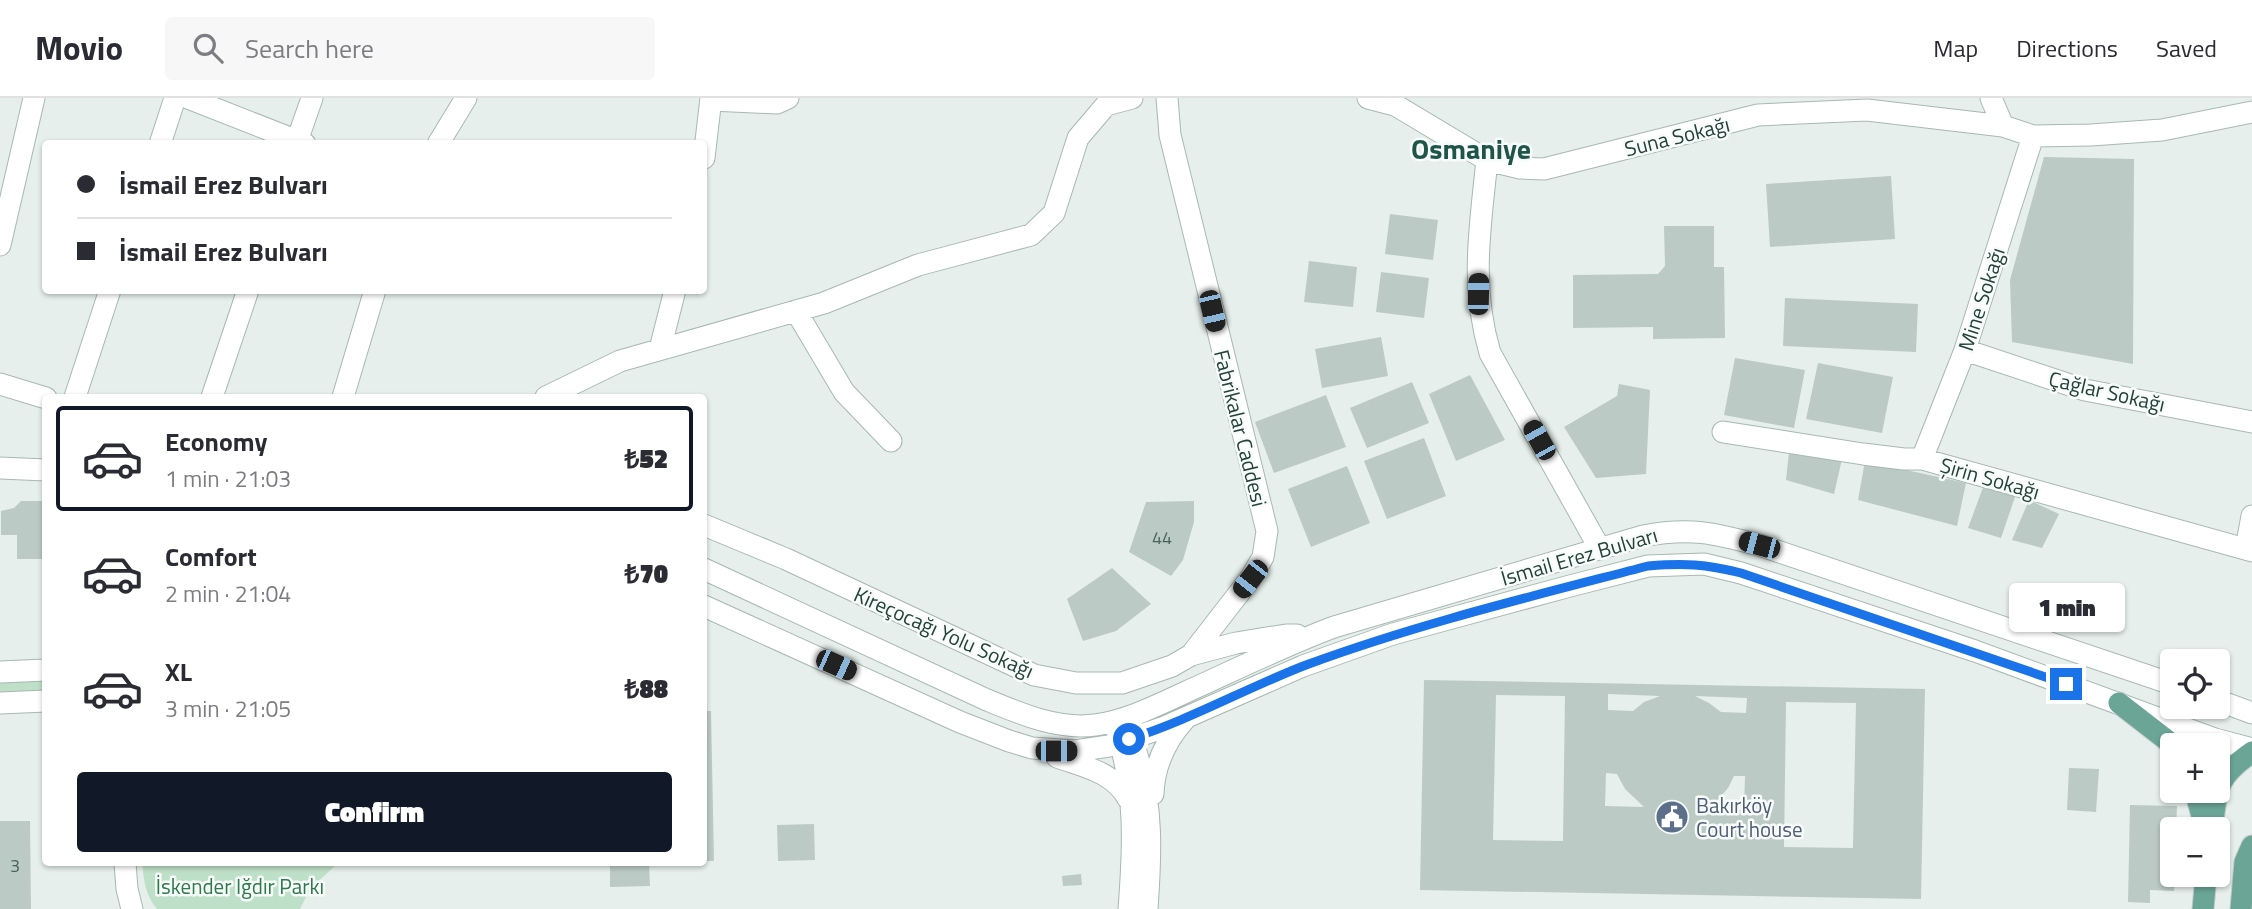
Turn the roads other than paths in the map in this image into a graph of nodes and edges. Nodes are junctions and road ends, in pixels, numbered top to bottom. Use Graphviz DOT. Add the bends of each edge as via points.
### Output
graph roads {
  1 [pos="34,98"];
  2 [pos="175,98"];
  3 [pos="188,98"];
  4 [pos="312,98"];
  5 [pos="466,98"];
  6 [pos="788,98"];
  7 [pos="1132,98"];
  8 [pos="1167,98"];
  9 [pos="1368,98"];
  10 [pos="1991,98"];
  11 [pos="711,99"];
  12 [pos="2252,112"];
  13 [pos="2003,126"];
  14 [pos="2033,136"];
  15 [pos="161,140"];
  16 [pos="292,140"];
  17 [pos="300,140"];
  18 [pos="440,140"];
  19 [pos="706,140"];
  20 [pos="1487,160"];
  21 [pos="0,246"];
  22 [pos="109,294"];
  23 [pos="247,294"];
  24 [pos="374,294"];
  25 [pos="674,294"];
  26 [pos="796,311"];
  27 [pos="660,349"];
  28 [pos="1965,350"];
  29 [pos="0,384"];
  30 [pos="76,394"];
  31 [pos="213,394"];
  32 [pos="343,394"];
  33 [pos="552,394"];
  34 [pos="42,397"];
  35 [pos="2252,422"];
  36 [pos="1723,432"];
  37 [pos="891,441"];
  38 [pos="1922,458"];
  39 [pos="0,468"];
  40 [pos="42,470"];
  41 [pos="2252,516"];
  42 [pos="707,526"];
  43 [pos="1600,549"];
  44 [pos="2249,550"];
  45 [pos="707,570"];
  46 [pos="707,607"];
  47 [pos="1310,636"];
  48 [pos="1191,655"];
  49 [pos="42,670"];
  50 [pos="0,672"];
  51 [pos="2160,680"];
  52 [pos="42,701"];
  53 [pos="0,703"];
  54 [pos="2119,703"];
  55 [pos="2230,705"];
  56 [pos="2252,713"];
  57 [pos="1186,718"];
  58 [pos="1114,720"];
  59 [pos="2160,735"];
  60 [pos="1121,742"];
  61 [pos="1032,748"];
  62 [pos="2252,750"];
  63 [pos="1133,809"];
  64 [pos="2213,817"];
  65 [pos="1151,824"];
  66 [pos="2252,846"];
  67 [pos="125,866"];
  68 [pos="2241,899"];
  69 [pos="132,909"];
  70 [pos="1129,909"];
  71 [pos="1147,909"];
  1 -- 21 [label="street"];
  2 -- 15 [label="street"];
  3 -- 16 [label="street"];
  4 -- 17 [label="street"];
  5 -- 18 [label="street"];
  6 -- 11 [label="street" via="777,103"];
  7 -- 26 [label="street" via="1106,105 1078,138 1054,213 1031,235 918,265"];
  8 -- 48 [label="street, Fabrikalar Caddesi" via="1170,135 1267,531 1263,557 1250,579"];
  9 -- 20 [label="street, Suna Sokağı" via="1395,105"];
  10 -- 13 [label="street"];
  11 -- 19 [label="street"];
  12 -- 14 [label="street, Suna Sokağı" via="2162,130"];
  13 -- 14 [label="street, Suna Sokağı"];
  13 -- 20 [label="street, Suna Sokağı" via="1867,110 1758,116 1544,169"];
  14 -- 28 [label="street, Mine Sokağı"];
  20 -- 43 [label="street" via="1479,243 1481,323 1490,353"];
  22 -- 30 [label="street"];
  23 -- 31 [label="street"];
  24 -- 32 [label="street"];
  25 -- 27 [label="street"];
  26 -- 27 [label="street"];
  26 -- 37 [label="street" via="844,392"];
  27 -- 33 [label="street" via="620,361"];
  28 -- 35 [label="street, Çağlar Sokağı" via="2085,390"];
  28 -- 38 [label="street, Mine Sokağı"];
  29 -- 34 [label="street"];
  36 -- 38 [label="street, Şirin Sokağı"];
  38 -- 44 [label="street, Şirin Sokağı"];
  39 -- 40 [label="street"];
  41 -- 44 [label="street"];
  42 -- 48 [label="street, Kireçocağı Yolu Sokağı" via="1034,675 1076,683 1122,683"];
  43 -- 47 [label="street, İsmail Erez Bulvarı"];
  43 -- 51 [label="street, İsmail Erez Bulvarı" via="1665,531 1708,531 1845,572"];
  45 -- 58 [label="street, İsmail Erez Bulvarı" via="1023,715 1057,724 1095,725"];
  46 -- 61 [label="street, İsmail Erez Bulvarı" via="960,722"];
  47 -- 48 [label="street" via="1259,638"];
  47 -- 58 [label="street, İsmail Erez Bulvarı"];
  49 -- 50 [label="street"];
  52 -- 53 [label="street"];
  54 -- 57 [label="street, İsmail Erez Bulvarı" via="1741,573 1704,564 1676,564 1648,566 1394,634 1303,666"];
  54 -- 59 [label="main road"];
  54 -- 62 [label="street, İsmail Erez Bulvarı"];
  55 -- 56 [label="street"];
  57 -- 60 [label="street, İsmail Erez Bulvarı"];
  57 -- 65 [label="street" via="1157,765"];
  58 -- 60 [label="street"];
  60 -- 61 [label="street, İsmail Erez Bulvarı" via="1075,751"];
  60 -- 63 [label="street"];
  60 -- 65 [label="street" via="1136,752"];
  61 -- 63 [label="street" via="1103,773 1116,783"];
  62 -- 64 [label="main road" via="2231,766 2221,781"];
  63 -- 70 [label="street"];
  65 -- 71 [label="street"];
  66 -- 68 [label="main road" via="2245,862"];
  67 -- 69 [label="street"];
}
